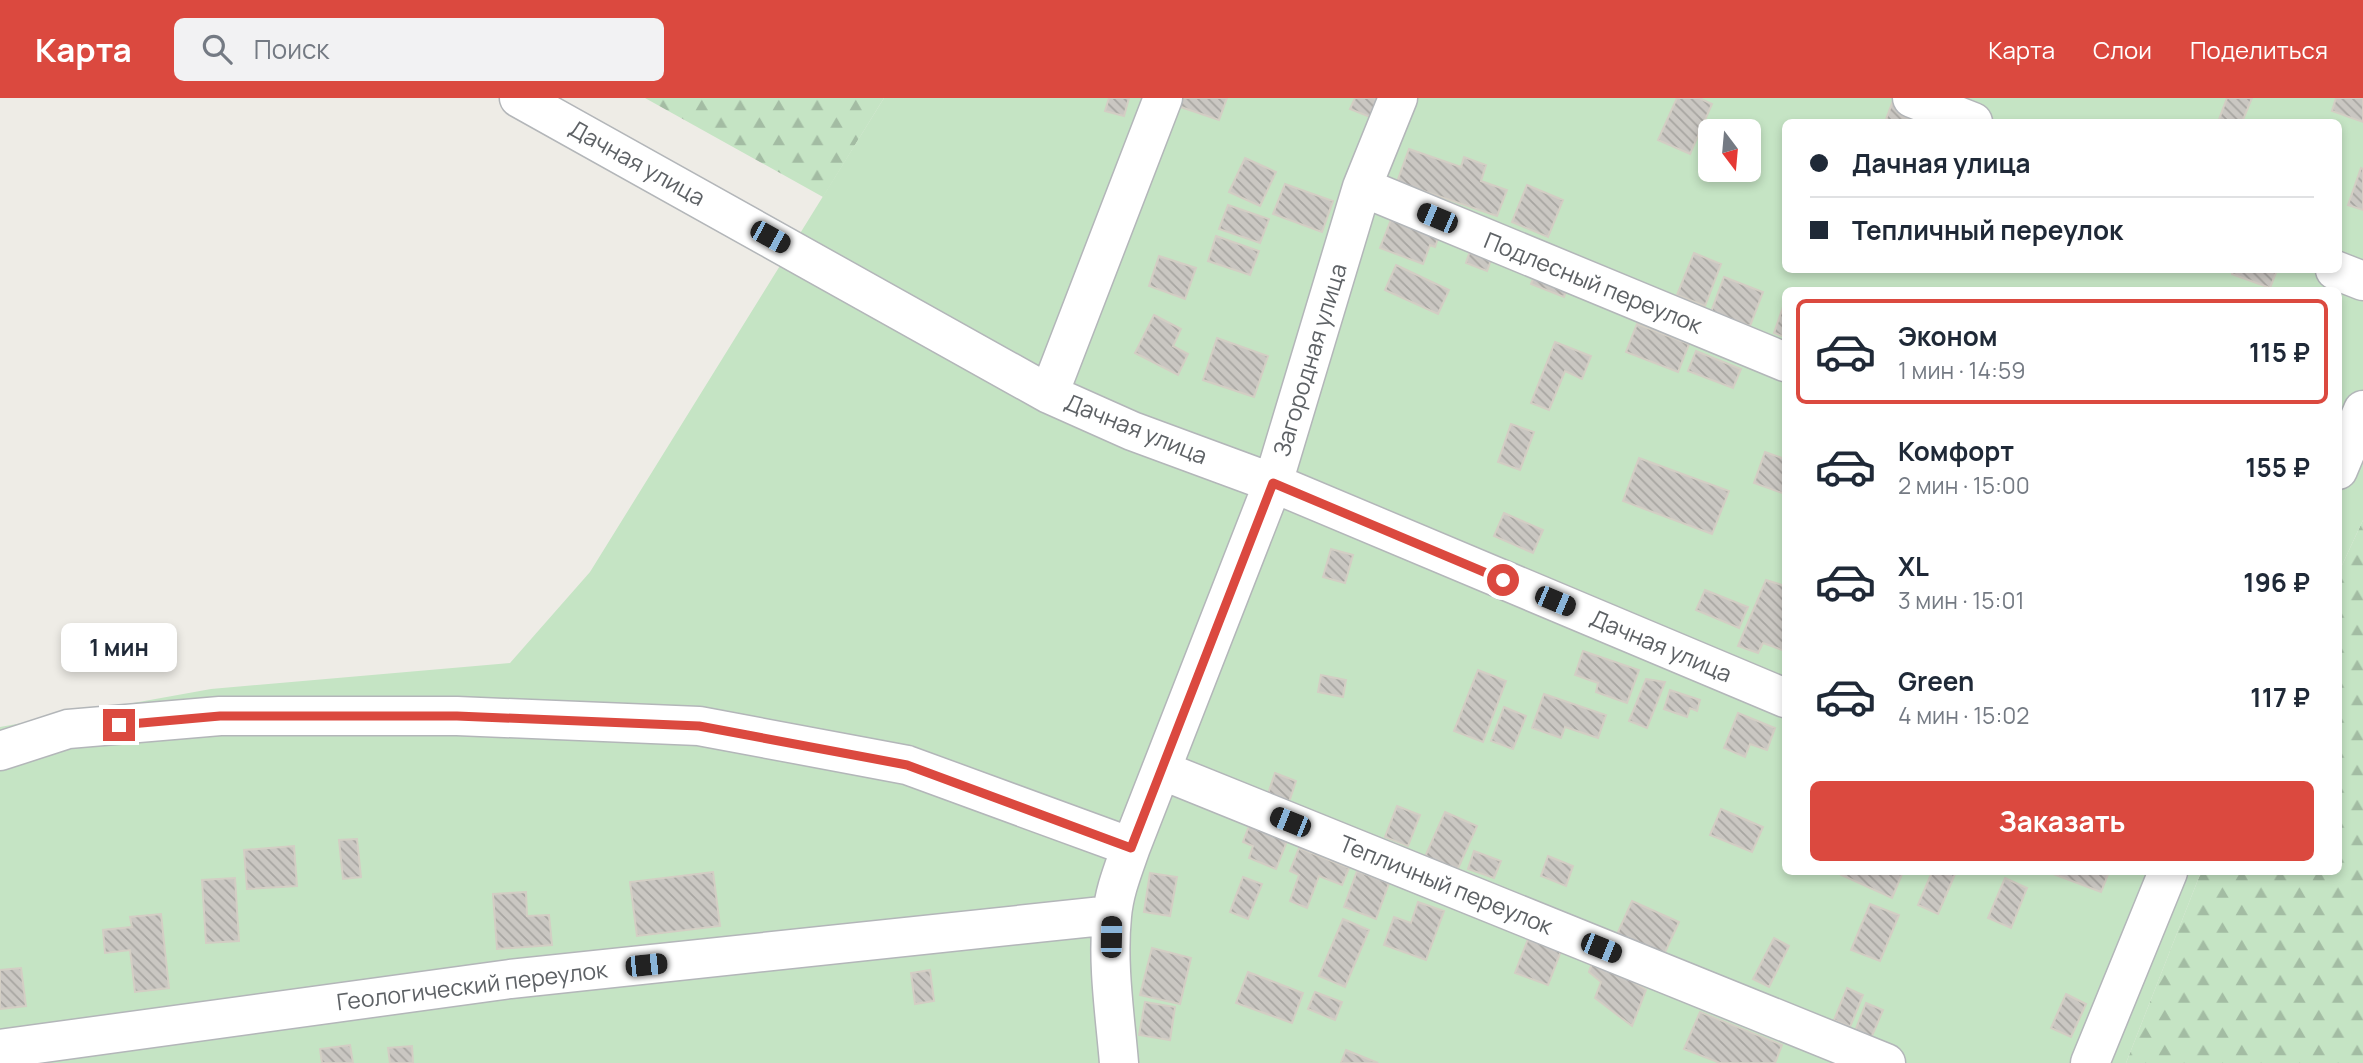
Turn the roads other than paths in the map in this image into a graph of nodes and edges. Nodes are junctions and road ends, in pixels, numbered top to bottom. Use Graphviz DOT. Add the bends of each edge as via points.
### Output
graph roads {
  1 [pos="519,98"];
  2 [pos="1163,98"];
  3 [pos="1398,98"];
  4 [pos="1913,98"];
  5 [pos="1966,119"];
  6 [pos="1362,187"];
  7 [pos="2342,273"];
  8 [pos="2363,281"];
  9 [pos="1782,361"];
  10 [pos="1049,394"];
  11 [pos="2363,410"];
  12 [pos="2342,460"];
  13 [pos="1273,483"];
  14 [pos="1782,697"];
  15 [pos="0,751"];
  16 [pos="1161,770"];
  17 [pos="1131,848"];
  18 [pos="2167,875"];
  19 [pos="1112,915"];
  20 [pos="0,1049"];
  21 [pos="1119,1063"];
  22 [pos="1886,1063"];
  23 [pos="2090,1063"];
  1 -- 10 [label="street, Дачная улица"];
  2 -- 10 [label="street"];
  3 -- 6 [label="street, Загородная улица"];
  4 -- 5 [label="street"];
  6 -- 9 [label="street, Подлесный переулок"];
  6 -- 13 [label="street, Загородная улица"];
  7 -- 8 [label="street"];
  10 -- 13 [label="street, Дачная улица" via="1132,431"];
  11 -- 12 [label="street"];
  13 -- 14 [label="street, Дачная улица"];
  13 -- 16 [label="street, Загородная улица"];
  15 -- 17 [label="street" via="68,729 220,716 457,716 699,726 907,765"];
  16 -- 17 [label="street, Загородная улица"];
  16 -- 22 [label="street, Тепличный переулок"];
  17 -- 19 [label="street, Загородная улица"];
  18 -- 23 [label="street"];
  19 -- 20 [label="street, Геологический переулок" via="510,979"];
  19 -- 21 [label="street, Загородная улица"];
}
